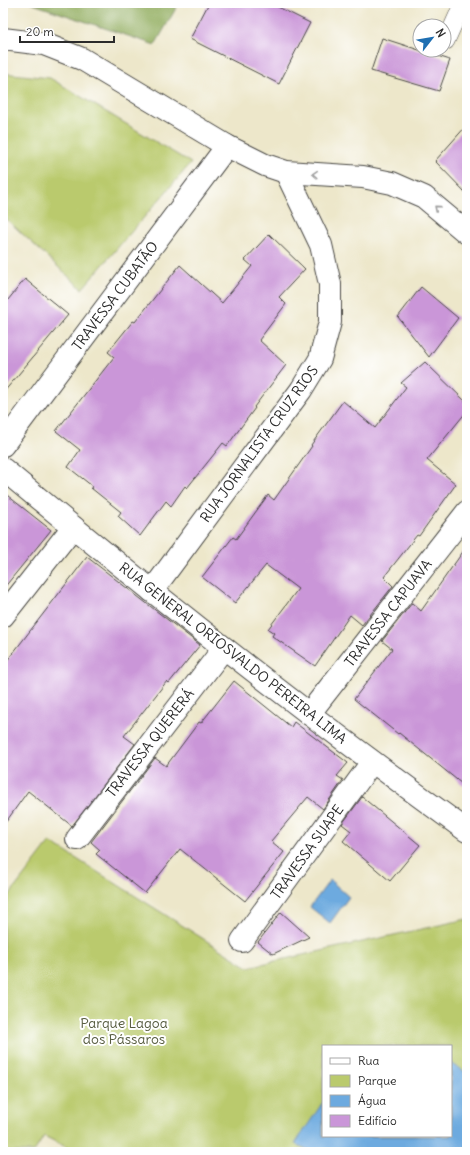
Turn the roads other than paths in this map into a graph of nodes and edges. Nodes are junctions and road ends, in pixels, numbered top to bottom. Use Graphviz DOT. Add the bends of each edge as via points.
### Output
graph roads {
  1 [pos="463,3"];
  2 [pos="452,28"];
  3 [pos="3,39"];
  4 [pos="227,146"];
  5 [pos="286,172"];
  6 [pos="467,233"];
  7 [pos="3,445"];
  8 [pos="3,469"];
  9 [pos="467,512"];
  10 [pos="73,528"];
  11 [pos="152,591"];
  12 [pos="3,616"];
  13 [pos="224,648"];
  14 [pos="309,714"];
  15 [pos="372,762"];
  16 [pos="465,825"];
  17 [pos="77,839"];
  18 [pos="242,942"];
  1 -- 2 [label="lane"];
  3 -- 4 [label="street" via="44,44 82,59"];
  4 -- 5 [label="street" via="264,165"];
  4 -- 7 [label="street, TRAVESSA CUBATÃO"];
  6 -- 5 [label="street, one-way" via="424,197 392,183 363,177"];
  5 -- 11 [label="street, RUA JORNALISTA CRUZ RIOS" via="321,245 330,284 330,322 320,359 301,390"];
  8 -- 10 [label="street, RUA GENERAL ORIOSVALDO PEREIRA LIMA"];
  9 -- 14 [label="street, TRAVESSA CAPUAVA"];
  10 -- 11 [label="street, RUA GENERAL ORIOSVALDO PEREIRA LIMA"];
  10 -- 12 [label="street"];
  11 -- 13 [label="street, RUA GENERAL ORIOSVALDO PEREIRA LIMA"];
  13 -- 14 [label="street, RUA GENERAL ORIOSVALDO PEREIRA LIMA"];
  13 -- 17 [label="street, TRAVESSA QUERERÁ"];
  14 -- 15 [label="street, RUA GENERAL ORIOSVALDO PEREIRA LIMA"];
  15 -- 16 [label="street, RUA GENERAL ORIOSVALDO PEREIRA LIMA"];
  15 -- 18 [label="street, TRAVESSA SUAPE"];
}
